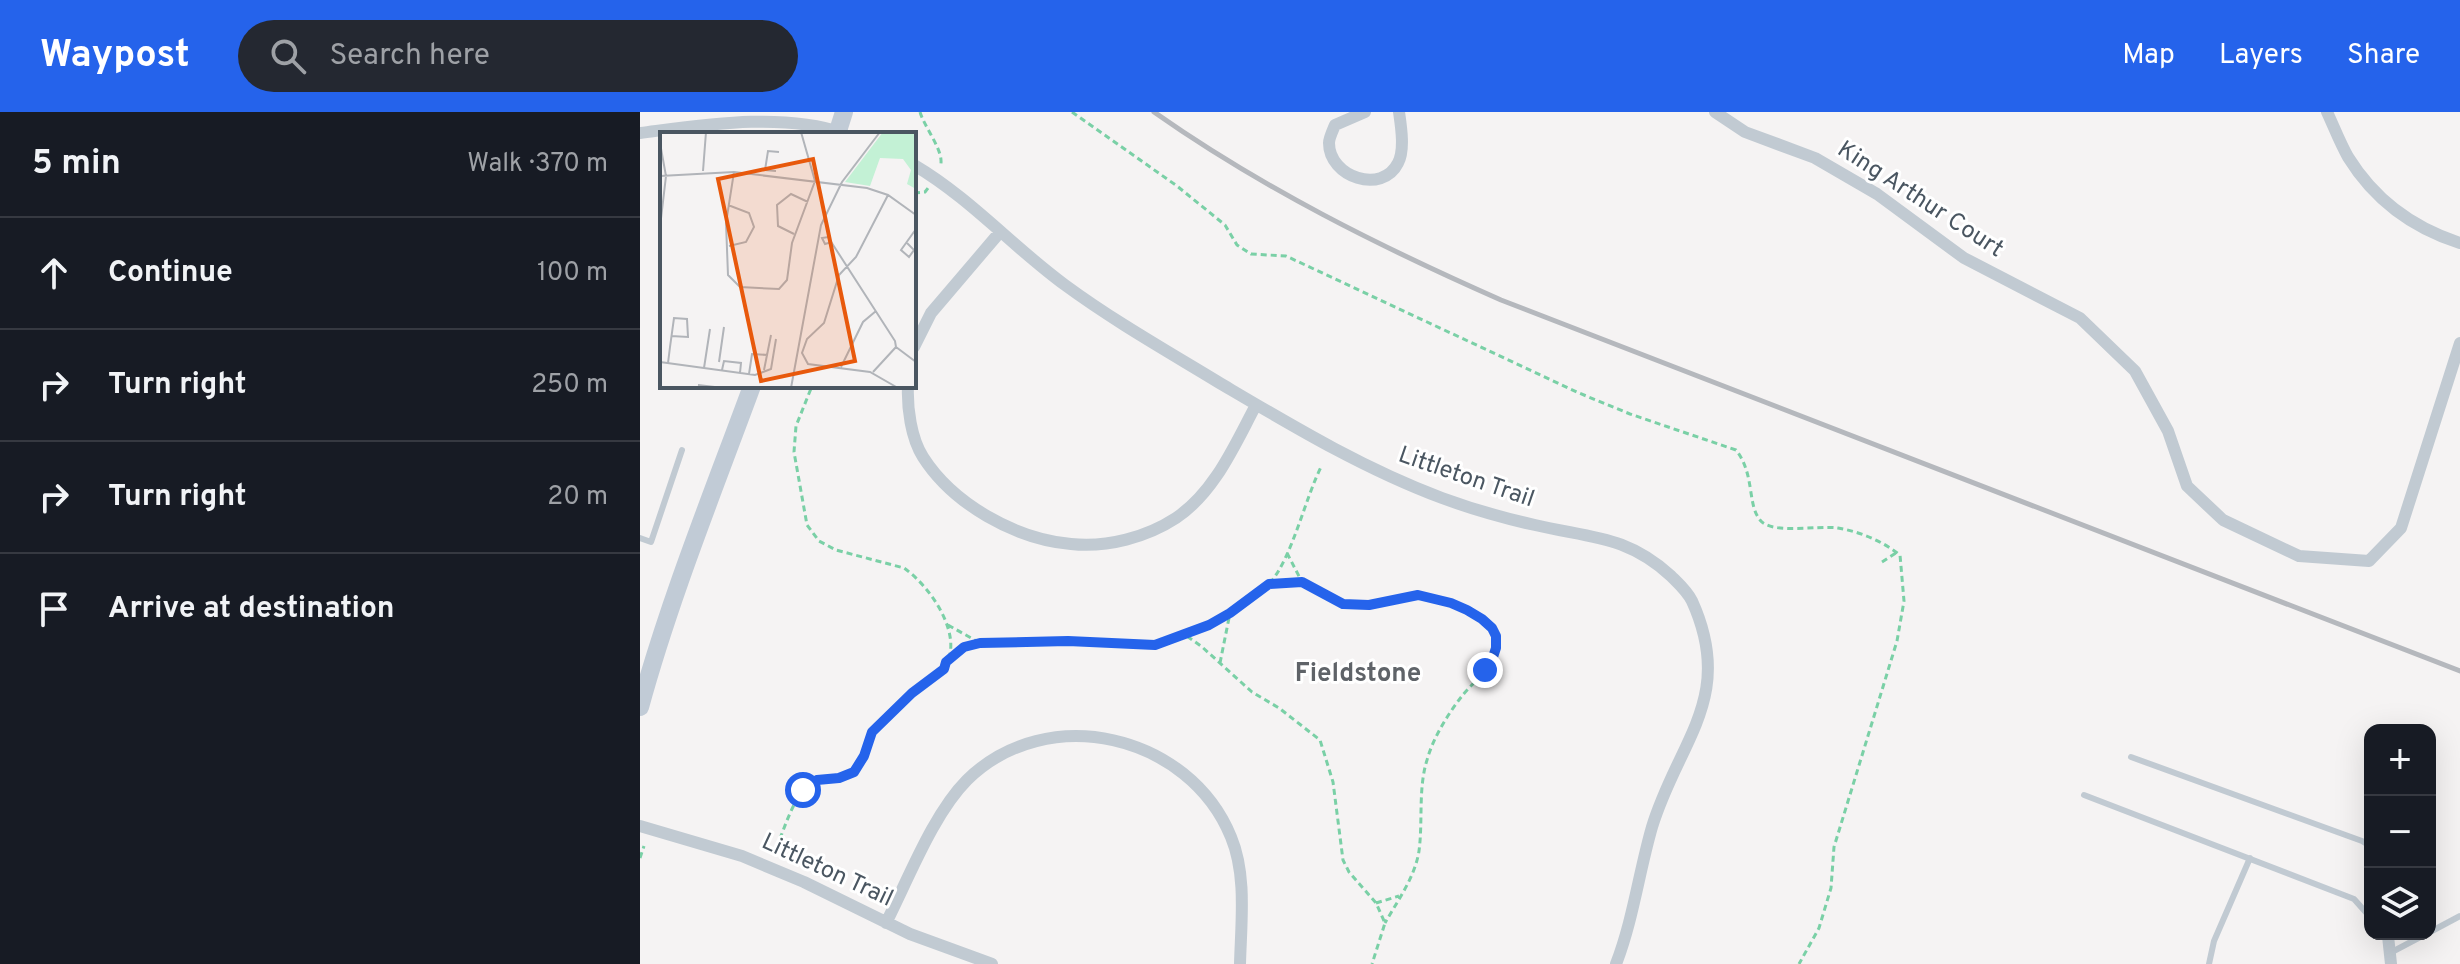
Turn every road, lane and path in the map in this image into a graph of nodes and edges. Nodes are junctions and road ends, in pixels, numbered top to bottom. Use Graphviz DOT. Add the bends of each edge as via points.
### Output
graph roads {
  1 [pos="844,112"];
  2 [pos="920,112"];
  3 [pos="1072,112"];
  4 [pos="1365,112"];
  5 [pos="1399,112"];
  6 [pos="1715,112"];
  7 [pos="2327,112"];
  8 [pos="836,132"];
  9 [pos="839,132"];
  10 [pos="640,133"];
  11 [pos="916,166"];
  12 [pos="940,167"];
  13 [pos="930,185"];
  14 [pos="916,193"];
  15 [pos="1000,232"];
  16 [pos="2460,243"];
  17 [pos="916,343"];
  18 [pos="2460,343"];
  19 [pos="751,388"];
  20 [pos="811,388"];
  21 [pos="908,388"];
  22 [pos="1256,405"];
  23 [pos="682,450"];
  24 [pos="1322,465"];
  25 [pos="640,538"];
  26 [pos="1287,553"];
  27 [pos="1897,553"];
  28 [pos="1882,562"];
  29 [pos="1302,582"];
  30 [pos="1269,584"];
  31 [pos="1230,613"];
  32 [pos="948,625"];
  33 [pos="1184,634"];
  34 [pos="980,643"];
  35 [pos="946,662"];
  36 [pos="1220,663"];
  37 [pos="640,707"];
  38 [pos="2131,757"];
  39 [pos="2084,795"];
  40 [pos="640,826"];
  41 [pos="2364,843"];
  42 [pos="644,846"];
  43 [pos="776,848"];
  44 [pos="640,858"];
  45 [pos="2250,858"];
  46 [pos="1400,896"];
  47 [pos="1376,903"];
  48 [pos="2364,910"];
  49 [pos="2460,916"];
  50 [pos="886,923"];
  51 [pos="1385,923"];
  52 [pos="2436,929"];
  53 [pos="2418,940"];
  54 [pos="2391,958"];
  55 [pos="992,964"];
  56 [pos="1240,964"];
  57 [pos="1372,964"];
  58 [pos="1616,964"];
  59 [pos="1799,964"];
  60 [pos="2209,964"];
  1 -- 9 [label="main road"];
  2 -- 12 [label="path" via="941,154"];
  3 -- 27 [label="path" via="1177,186 1251,254 1286,256 1579,393 1736,450 1745,462 1761,523 1836,528 1889,545"];
  4 -- 5 [label="street" via="1335,125 1329,142 1334,162 1344,172 1373,180 1388,175 1399,161"];
  6 -- 18 [label="street, King Arthur Court" via="1745,132 1815,158 1877,194 1964,258 2080,318 2135,371 2168,431 2187,486 2223,520 2299,556 2369,561 2401,528"];
  7 -- 16 [label="street" via="2347,156 2372,190 2393,209"];
  8 -- 10 [label="street" via="810,124 741,121"];
  11 -- 15 [label="street, Littleton Trail"];
  13 -- 14 [label="path"];
  15 -- 17 [label="street" via="931,313"];
  15 -- 22 [label="street, Littleton Trail" via="1119,322"];
  19 -- 37 [label="main road"];
  20 -- 32 [label="path" via="796,426 794,452 807,525 819,541 836,550 913,574"];
  21 -- 22 [label="street" via="921,454 940,479 988,516 1070,544 1128,539 1177,518 1206,492"];
  22 -- 58 [label="street, Littleton Trail" via="1331,448 1442,498 1536,526 1615,541 1640,552 1690,597 1704,639 1706,695 1654,822"];
  23 -- 25 [label="lane" via="651,542"];
  24 -- 26 [label="path"];
  26 -- 29 [label="path"];
  26 -- 30 [label="path"];
  27 -- 28 [label="path"];
  27 -- 59 [label="path" via="1904,601 1897,641 1834,847 1831,888 1819,928"];
  29 -- 30 [label="path"];
  29 -- 46 [label="path" via="1343,604 1418,595 1451,603 1482,619 1496,636 1492,660 1461,697 1427,761 1419,851"];
  30 -- 31 [label="path"];
  31 -- 33 [label="path"];
  31 -- 36 [label="path"];
  32 -- 34 [label="path"];
  32 -- 35 [label="path"];
  33 -- 34 [label="path" via="1155,645"];
  33 -- 36 [label="path"];
  34 -- 35 [label="path" via="964,647"];
  35 -- 43 [label="path" via="872,732 854,772 817,780 803,790"];
  36 -- 47 [label="path" via="1320,740 1333,782 1343,860"];
  38 -- 41 [label="lane"];
  39 -- 45 [label="lane"];
  40 -- 50 [label="street, Littleton Trail" via="742,856"];
  42 -- 44 [label="path"];
  45 -- 48 [label="lane" via="2354,899"];
  45 -- 60 [label="lane"];
  46 -- 47 [label="path"];
  46 -- 51 [label="path"];
  47 -- 51 [label="path"];
  49 -- 52 [label="lane"];
  50 -- 55 [label="street, Littleton Trail"];
  50 -- 56 [label="street" via="935,826 966,781 1014,747 1061,736 1089,736 1160,757 1201,790 1221,815 1239,870"];
  51 -- 57 [label="path"];
  53 -- 54 [label="lane"];
}
